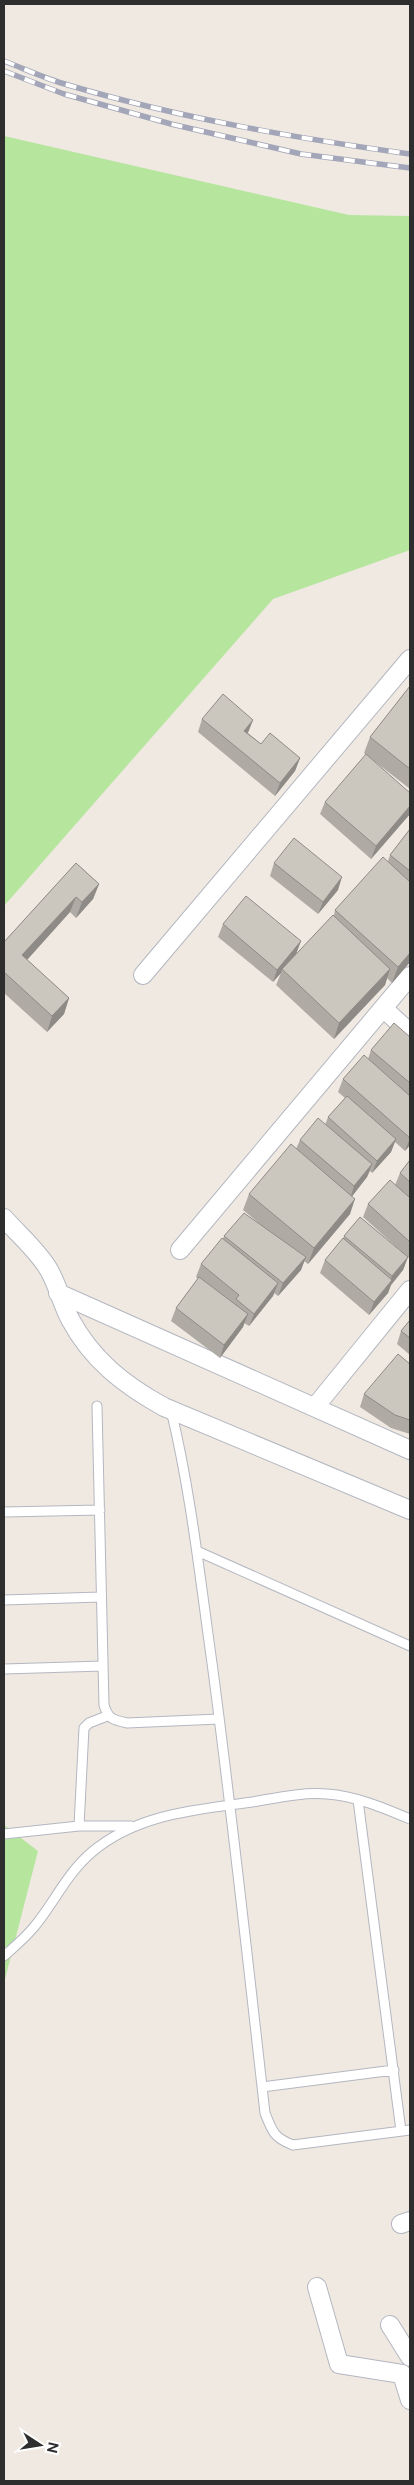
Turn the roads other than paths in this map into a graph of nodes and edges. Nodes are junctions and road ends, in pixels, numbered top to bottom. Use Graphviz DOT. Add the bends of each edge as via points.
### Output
graph roads {
  1 [pos="410,659"];
  2 [pos="144,975"];
  3 [pos="410,976"];
  4 [pos="383,1008"];
  5 [pos="410,1033"];
  6 [pos="4,1218"];
  7 [pos="180,1250"];
  8 [pos="410,1290"];
  9 [pos="58,1293"];
  10 [pos="97,1406"];
  11 [pos="318,1408"];
  12 [pos="171,1410"];
  13 [pos="410,1450"];
  14 [pos="100,1510"];
  15 [pos="410,1510"];
  16 [pos="4,1512"];
  17 [pos="197,1551"];
  18 [pos="101,1597"];
  19 [pos="4,1600"];
  20 [pos="410,1646"];
  21 [pos="103,1666"];
  22 [pos="4,1669"];
  23 [pos="107,1716"];
  24 [pos="219,1719"];
  25 [pos="358,1800"];
  26 [pos="230,1805"];
  27 [pos="410,1819"];
  28 [pos="78,1826"];
  29 [pos="134,1826"];
  30 [pos="4,1834"];
  31 [pos="4,1956"];
  32 [pos="394,2070"];
  33 [pos="262,2087"];
  34 [pos="406,2130"];
  35 [pos="317,2287"];
  36 [pos="390,2325"];
  37 [pos="410,2357"];
  38 [pos="410,2400"];
  1 -- 2 [label="street"];
  3 -- 4 [label="street"];
  4 -- 5 [label="street"];
  4 -- 7 [label="street"];
  6 -- 9 [label="street" via="49,1270"];
  8 -- 11 [label="street" via="319,1402"];
  9 -- 11 [label="street"];
  9 -- 12 [label="street" via="71,1321 103,1363 132,1390"];
  10 -- 14 [label="lane"];
  11 -- 13 [label="street" via="322,1413"];
  12 -- 15 [label="street"];
  12 -- 17 [label="lane" via="185,1467"];
  14 -- 16 [label="lane"];
  14 -- 18 [label="lane"];
  17 -- 20 [label="lane"];
  17 -- 24 [label="lane"];
  18 -- 19 [label="lane"];
  18 -- 21 [label="lane"];
  21 -- 22 [label="lane"];
  21 -- 23 [label="lane"];
  23 -- 24 [label="lane" via="127,1723"];
  23 -- 28 [label="lane" via="84,1728"];
  24 -- 26 [label="lane"];
  25 -- 26 [label="lane" via="310,1793"];
  25 -- 27 [label="lane"];
  25 -- 32 [label="lane"];
  26 -- 29 [label="lane" via="190,1810"];
  26 -- 33 [label="lane"];
  28 -- 29 [label="lane"];
  28 -- 30 [label="lane"];
  29 -- 31 [label="lane" via="109,1838 90,1854 71,1874 34,1927"];
  32 -- 33 [label="lane"];
  32 -- 34 [label="lane"];
  33 -- 34 [label="lane" via="272,2130 280,2140 293,2145"];
  35 -- 38 [label="street" via="339,2364 402,2374"];
  36 -- 37 [label="street"];
}
